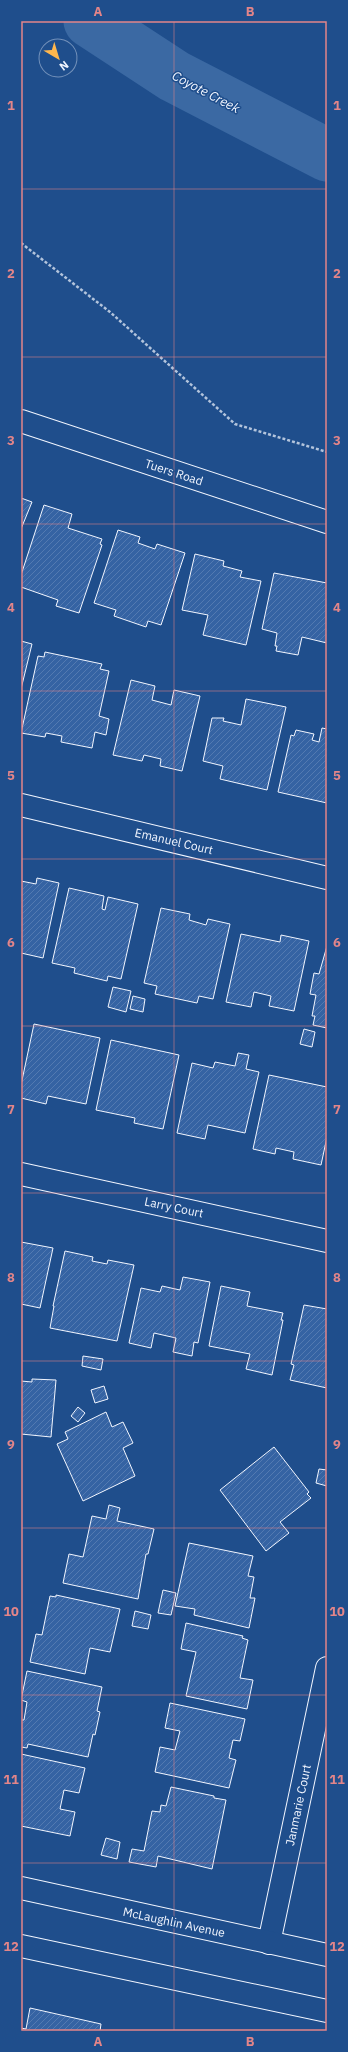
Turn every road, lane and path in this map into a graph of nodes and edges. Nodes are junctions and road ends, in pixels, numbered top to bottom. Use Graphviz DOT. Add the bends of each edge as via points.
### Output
graph roads {
  1 [pos="21,243"];
  2 [pos="21,421"];
  3 [pos="327,452"];
  4 [pos="327,522"];
  5 [pos="21,805"];
  6 [pos="327,878"];
  7 [pos="21,1174"];
  8 [pos="327,1241"];
  9 [pos="327,1668"];
  10 [pos="21,1888"];
  11 [pos="269,1943"];
  12 [pos="21,1946"];
  13 [pos="327,1955"];
  14 [pos="327,2011"];
  1 -- 3 [label="path" via="110,312 235,424"];
  2 -- 4 [label="street, Tuers Road"];
  5 -- 6 [label="street, Emanuel Court"];
  7 -- 8 [label="street, Larry Court"];
  9 -- 11 [label="street, Janmarie Court"];
  10 -- 11 [label="street, McLaughlin Avenue"];
  11 -- 13 [label="street, McLaughlin Avenue"];
  12 -- 14 [label="street"];
}
